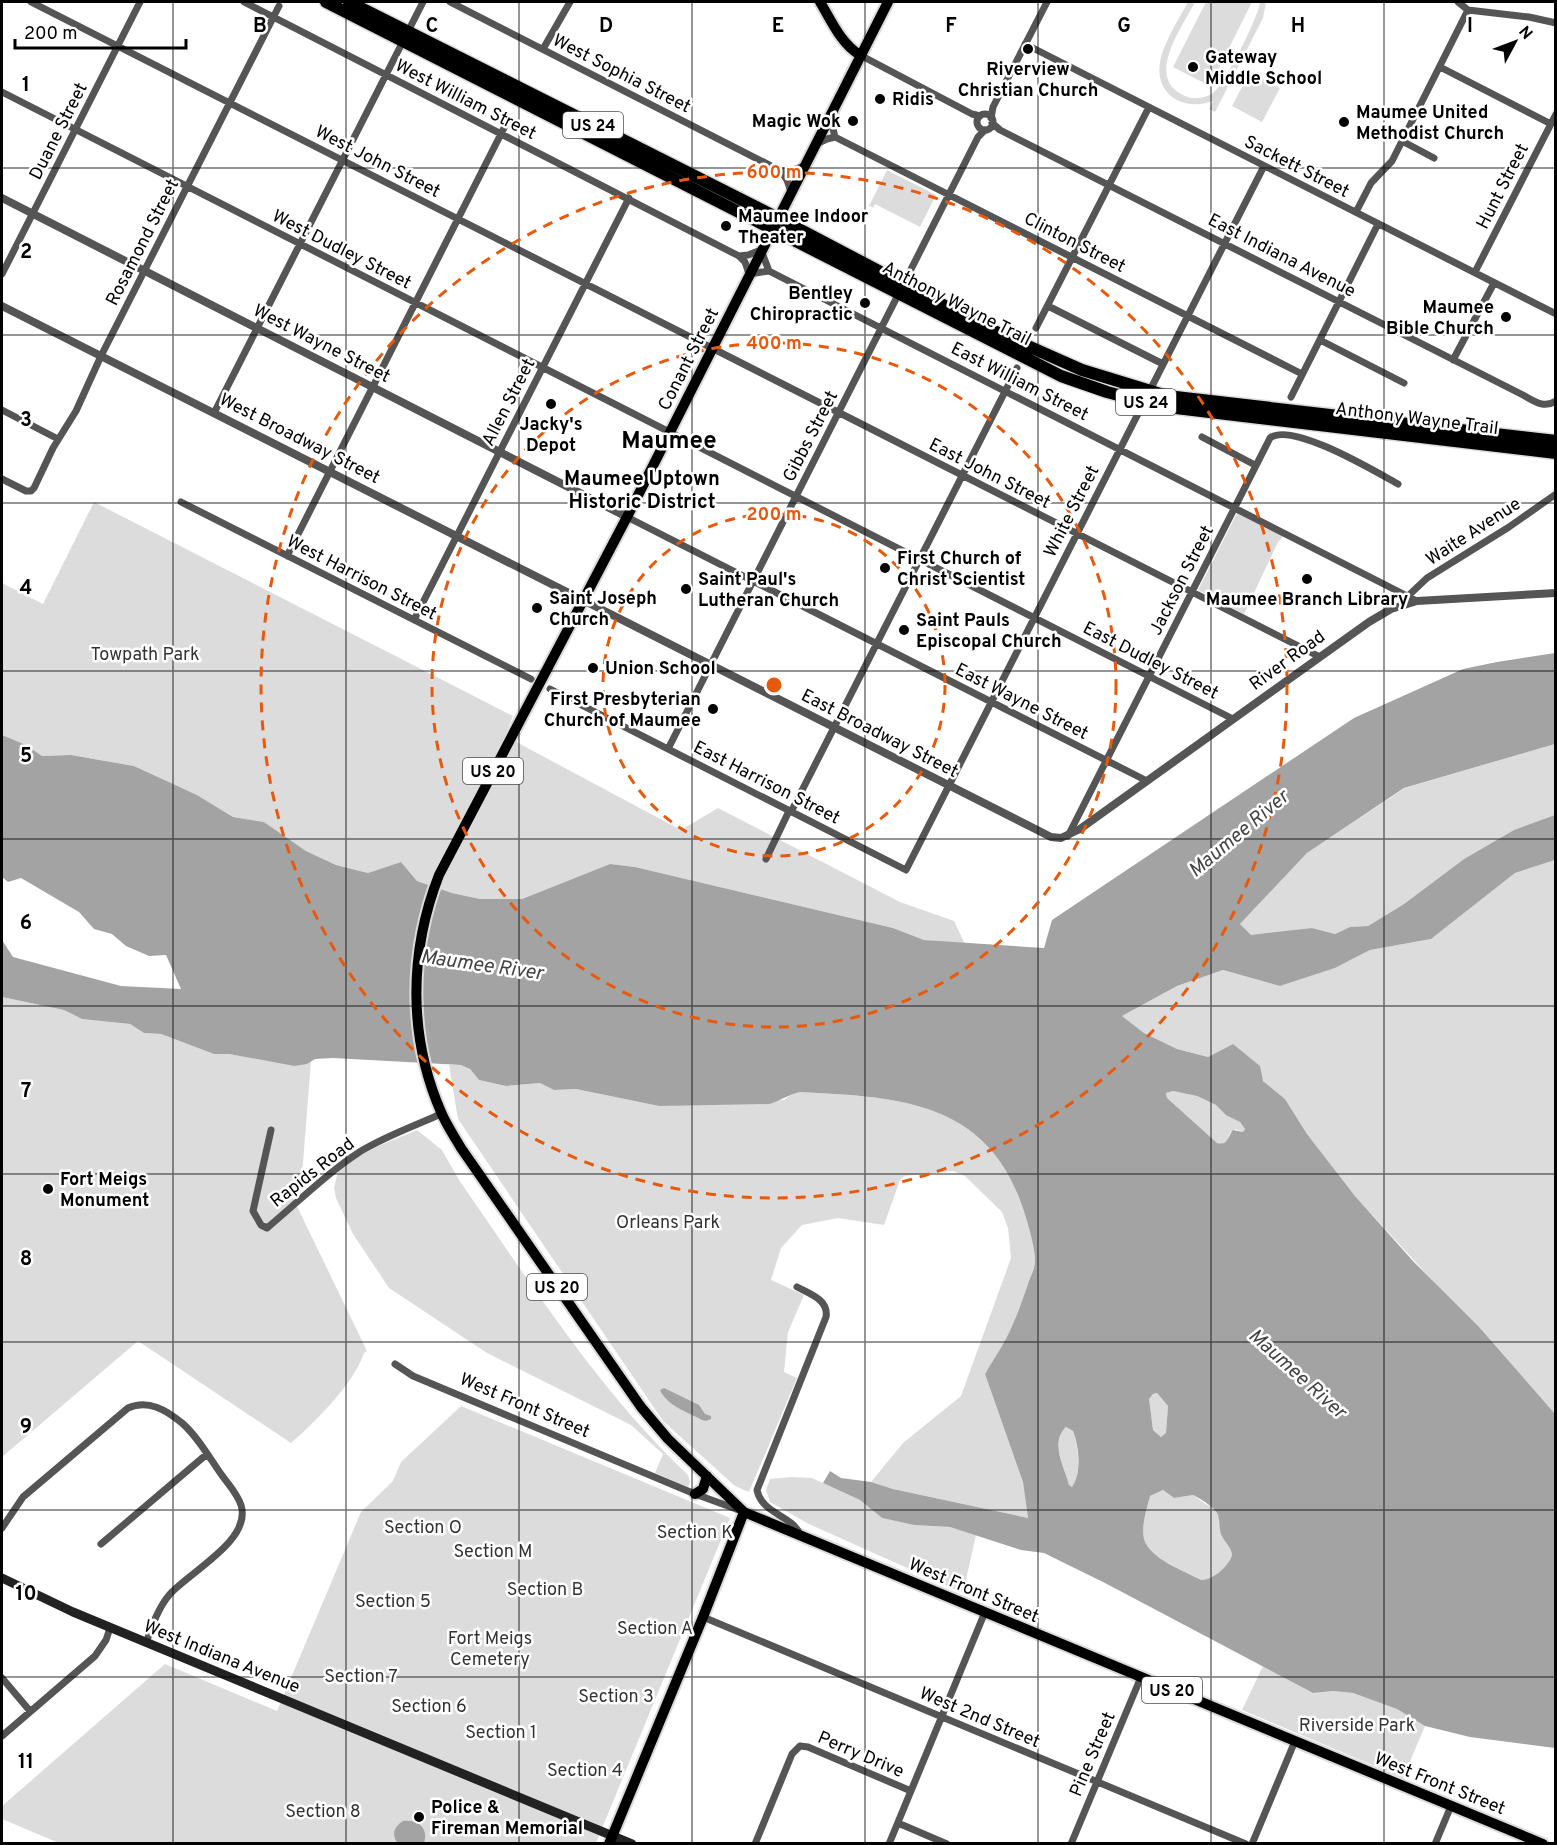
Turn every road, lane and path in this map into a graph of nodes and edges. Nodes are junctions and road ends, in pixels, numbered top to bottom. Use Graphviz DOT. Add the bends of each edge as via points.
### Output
graph roads {
  1 [pos="31,2"];
  2 [pos="140,2"];
  3 [pos="244,2"];
  4 [pos="326,2"];
  5 [pos="349,2"];
  6 [pos="423,2"];
  7 [pos="450,2"];
  8 [pos="570,2"];
  9 [pos="820,2"];
  10 [pos="888,2"];
  11 [pos="1047,2"];
  12 [pos="1458,2"];
  13 [pos="279,6"];
  14 [pos="1468,10"];
  15 [pos="273,17"];
  16 [pos="1556,23"];
  17 [pos="406,36"];
  18 [pos="1025,44"];
  19 [pos="118,46"];
  20 [pos="543,49"];
  21 [pos="860,56"];
  22 [pos="1440,67"];
  23 [pos="387,75"];
  24 [pos="2,92"];
  25 [pos="230,102"];
  26 [pos="1149,107"];
  27 [pos="1556,114"];
  28 [pos="830,115"];
  29 [pos="985,122"];
  30 [pos="506,124"];
  31 [pos="1551,124"];
  32 [pos="75,130"];
  33 [pos="501,134"];
  34 [pos="835,137"];
  35 [pos="1402,141"];
  36 [pos="814,146"];
  37 [pos="1434,158"];
  38 [pos="343,160"];
  39 [pos="804,166"];
  40 [pos="1263,166"];
  41 [pos="781,171"];
  42 [pos="1109,184"];
  43 [pos="187,187"];
  44 [pos="791,192"];
  45 [pos="949,195"];
  46 [pos="2,198"];
  47 [pos="629,198"];
  48 [pos="1356,212"];
  49 [pos="33,214"];
  50 [pos="458,219"];
  51 [pos="775,224"];
  52 [pos="1378,224"];
  53 [pos="1224,243"];
  54 [pos="300,245"];
  55 [pos="761,250"];
  56 [pos="739,256"];
  57 [pos="1072,258"];
  58 [pos="144,271"];
  59 [pos="769,271"];
  60 [pos="1475,272"];
  61 [pos="2,274"];
  62 [pos="749,274"];
  63 [pos="585,283"];
  64 [pos="1494,283"];
  65 [pos="901,290"];
  66 [pos="1339,302"];
  67 [pos="415,304"];
  68 [pos="2,306"];
  69 [pos="1048,306"];
  70 [pos="1556,314"];
  71 [pos="1187,316"];
  72 [pos="881,328"];
  73 [pos="1036,328"];
  74 [pos="257,329"];
  75 [pos="1320,340"];
  76 [pos="712,348"];
  77 [pos="101,356"];
  78 [pos="1453,360"];
  79 [pos="1163,364"];
  80 [pos="542,368"];
  81 [pos="1017,368"];
  82 [pos="1302,374"];
  83 [pos="1404,383"];
  84 [pos="373,387"];
  85 [pos="1005,390"];
  86 [pos="1146,397"];
  87 [pos="1291,397"];
  88 [pos="1553,402"];
  89 [pos="2,410"];
  90 [pos="838,412"];
  91 [pos="214,413"];
  92 [pos="669,433"];
  93 [pos="1202,437"];
  94 [pos="58,439"];
  95 [pos="1556,441"];
  96 [pos="1120,449"];
  97 [pos="499,452"];
  98 [pos="1556,453"];
  99 [pos="1256,465"];
  100 [pos="330,472"];
  101 [pos="962,475"];
  102 [pos="2,479"];
  103 [pos="1398,484"];
  104 [pos="1556,494"];
  105 [pos="796,496"];
  106 [pos="181,501"];
  107 [pos="1235,507"];
  108 [pos="627,517"];
  109 [pos="1077,533"];
  110 [pos="456,536"];
  111 [pos="287,556"];
  112 [pos="919,559"];
  113 [pos="753,581"];
  114 [pos="1191,592"];
  115 [pos="1556,593"];
  116 [pos="1408,596"];
  117 [pos="583,601"];
  118 [pos="1417,601"];
  119 [pos="1034,617"];
  120 [pos="414,620"];
  121 [pos="876,643"];
  122 [pos="1320,657"];
  123 [pos="710,665"];
  124 [pos="1149,676"];
  125 [pos="531,679"];
  126 [pos="550,688"];
  127 [pos="991,702"];
  128 [pos="1233,719"];
  129 [pos="834,728"];
  130 [pos="668,749"];
  131 [pos="1106,760"];
  132 [pos="1148,781"];
  133 [pos="949,787"];
  134 [pos="790,811"];
  135 [pos="1068,836"];
  136 [pos="766,859"];
  137 [pos="906,870"];
  138 [pos="441,1114"];
  139 [pos="271,1130"];
  140 [pos="797,1287"];
  141 [pos="395,1364"];
  142 [pos="207,1454"];
  143 [pos="707,1476"];
  144 [pos="695,1494"];
  145 [pos="744,1512"];
  146 [pos="2,1528"];
  147 [pos="801,1536"];
  148 [pos="101,1544"];
  149 [pos="2,1578"];
  150 [pos="985,1612"];
  151 [pos="703,1617"];
  152 [pos="110,1628"];
  153 [pos="146,1643"];
  154 [pos="1141,1677"];
  155 [pos="2,1678"];
  156 [pos="30,1711"];
  157 [pos="942,1716"];
  158 [pos="2,1736"];
  159 [pos="1295,1741"];
  160 [pos="1096,1782"];
  161 [pos="911,1791"];
  162 [pos="1451,1806"];
  163 [pos="898,1823"];
  164 [pos="611,1839"];
  165 [pos="1526,1840"];
  166 [pos="632,1844"];
  167 [pos="755,1844"];
  168 [pos="890,1844"];
  169 [pos="947,1844"];
  170 [pos="1071,1844"];
  171 [pos="1246,1844"];
  172 [pos="1252,1844"];
  173 [pos="1435,1844"];
  174 [pos="1543,1844"];
  1 -- 19 [label="street, West John Street"];
  2 -- 19 [label="street, Duane Street"];
  3 -- 15 [label="street, West William Street"];
  4 -- 17 [label="highway, Anthony Wayne Trail / US 24"];
  5 -- 17 [label="highway, Anthony Wayne Trail / US 24"];
  6 -- 17 [label="street"];
  7 -- 20 [label="street, West Sophia Street"];
  8 -- 20 [label="street"];
  9 -- 21 [label="main road" via="844,43"];
  10 -- 21 [label="main road, Conant Street / US 20"];
  11 -- 18 [label="street, Gibbs Street"];
  12 -- 14 [label="street"];
  13 -- 15 [label="street, Rosamond Street"];
  14 -- 16 [label="street"];
  14 -- 22 [label="street"];
  15 -- 23 [label="street, West William Street"];
  15 -- 25 [label="street, Rosamond Street"];
  17 -- 23 [label="street"];
  17 -- 51 [label="highway, Anthony Wayne Trail / US 24"];
  18 -- 26 [label="street, Sackett Street"];
  18 -- 29 [label="street, Gibbs Street"];
  19 -- 25 [label="street, West John Street"];
  19 -- 32 [label="street, Duane Street"];
  20 -- 41 [label="street, West Sophia Street"];
  21 -- 28 [label="main road, Conant Street / US 20"];
  21 -- 29 [label="street, East Indiana Avenue"];
  22 -- 31 [label="street"];
  22 -- 35 [label="street"];
  23 -- 33 [label="street, West William Street"];
  23 -- 38 [label="street"];
  24 -- 32 [label="street, West Dudley Street"];
  25 -- 38 [label="street, West John Street"];
  25 -- 43 [label="street, Rosamond Street"];
  26 -- 40 [label="street, Sackett Street"];
  26 -- 42 [label="street"];
  27 -- 31 [label="street, Hunt Street"];
  28 -- 34 [label="street"];
  28 -- 36 [label="main road, Conant Street / US 20"];
  29 -- 42 [label="street, East Indiana Avenue"];
  29 -- 45 [label="street, Gibbs Street"];
  30 -- 33 [label="street"];
  31 -- 60 [label="street, Hunt Street"];
  32 -- 43 [label="street, West Dudley Street"];
  32 -- 49 [label="street, Duane Street"];
  33 -- 47 [label="street, West William Street"];
  33 -- 50 [label="street"];
  34 -- 36 [label="street"];
  34 -- 45 [label="street, Clinton Street"];
  35 -- 37 [label="street"];
  35 -- 48 [label="street" via="1392,161 1371,183"];
  36 -- 39 [label="main road, Conant Street / US 20"];
  38 -- 50 [label="street, West John Street"];
  38 -- 54 [label="street"];
  39 -- 41 [label="street"];
  39 -- 44 [label="main road, Conant Street / US 20"];
  40 -- 48 [label="street, Sackett Street"];
  40 -- 53 [label="street, White Street"];
  41 -- 44 [label="street"];
  42 -- 53 [label="street, East Indiana Avenue"];
  42 -- 57 [label="street"];
  43 -- 54 [label="street, West Dudley Street"];
  43 -- 58 [label="street, Rosamond Street"];
  44 -- 51 [label="main road, Conant Street / US 20"];
  45 -- 57 [label="street, Clinton Street"];
  45 -- 65 [label="street, Gibbs Street"];
  46 -- 49 [label="street, West Wayne Street"];
  47 -- 56 [label="street, West William Street"];
  47 -- 63 [label="street, Allen Street"];
  48 -- 52 [label="street, Sackett Street"];
  49 -- 58 [label="street, West Wayne Street"];
  49 -- 61 [label="street, Duane Street"];
  50 -- 63 [label="street, West John Street"];
  50 -- 67 [label="street"];
  51 -- 55 [label="main road, Conant Street / US 20"];
  51 -- 65 [label="highway, Anthony Wayne Trail / US 24"];
  52 -- 60 [label="street, Sackett Street"];
  52 -- 66 [label="street"];
  53 -- 66 [label="street, East Indiana Avenue"];
  53 -- 71 [label="street, White Street"];
  54 -- 67 [label="street, West Dudley Street"];
  54 -- 74 [label="street"];
  55 -- 56 [label="street"];
  55 -- 59 [label="street"];
  55 -- 62 [label="main road, Conant Street / US 20"];
  56 -- 62 [label="street"];
  57 -- 69 [label="street"];
  57 -- 71 [label="street, Clinton Street"];
  58 -- 74 [label="street, West Wayne Street"];
  58 -- 77 [label="street, Rosamond Street"];
  59 -- 62 [label="street"];
  59 -- 72 [label="street, East William Street"];
  60 -- 64 [label="street, Sackett Street"];
  62 -- 76 [label="main road, Conant Street / US 20"];
  63 -- 76 [label="street, West John Street"];
  63 -- 80 [label="street, Allen Street"];
  64 -- 70 [label="street, Sackett Street"];
  64 -- 78 [label="street"];
  65 -- 72 [label="street, Gibbs Street"];
  65 -- 86 [label="highway, Anthony Wayne Trail / US 24" via="1061,376 1107,392"];
  66 -- 75 [label="street"];
  66 -- 78 [label="street, East Indiana Avenue"];
  67 -- 80 [label="street, West Dudley Street"];
  67 -- 84 [label="street"];
  68 -- 77 [label="street, West Broadway Street"];
  69 -- 73 [label="street"];
  69 -- 79 [label="street"];
  71 -- 79 [label="street, White Street"];
  71 -- 82 [label="street, Clinton Street"];
  72 -- 85 [label="street, East William Street"];
  72 -- 90 [label="street, Gibbs Street"];
  74 -- 84 [label="street, West Wayne Street"];
  74 -- 91 [label="street"];
  75 -- 82 [label="street"];
  75 -- 83 [label="street"];
  76 -- 90 [label="street, East John Street"];
  76 -- 92 [label="main road, Conant Street / US 20"];
  77 -- 91 [label="street, West Broadway Street"];
  77 -- 94 [label="street, Rosamond Street" via="76,411"];
  78 -- 88 [label="street, East Indiana Avenue" via="1542,404"];
  79 -- 86 [label="street, White Street"];
  80 -- 92 [label="street, West Dudley Street"];
  80 -- 97 [label="street, Allen Street"];
  81 -- 85 [label="street"];
  82 -- 87 [label="street"];
  84 -- 97 [label="street, West Wayne Street"];
  84 -- 100 [label="street"];
  85 -- 96 [label="street, East William Street"];
  85 -- 101 [label="street"];
  86 -- 95 [label="highway, Anthony Wayne Trail / US 24" via="1167,396"];
  86 -- 96 [label="street, White Street"];
  86 -- 98 [label="highway, Anthony Wayne Trail / US 24" via="1159,406"];
  89 -- 94 [label="street"];
  90 -- 101 [label="street, East John Street"];
  90 -- 105 [label="street, Gibbs Street"];
  91 -- 100 [label="street, West Broadway Street"];
  92 -- 105 [label="street, East Dudley Street"];
  92 -- 108 [label="main road, Conant Street / US 20"];
  93 -- 99 [label="street"];
  94 -- 102 [label="street, Rosamond Street" via="31,491"];
  96 -- 107 [label="street, East William Street"];
  96 -- 109 [label="street, White Street"];
  97 -- 108 [label="street, West Wayne Street"];
  97 -- 110 [label="street, Allen Street"];
  99 -- 103 [label="street, Jackson Street" via="1268,442 1283,433 1314,441"];
  99 -- 107 [label="street, Jackson Street"];
  100 -- 110 [label="street, West Broadway Street"];
  100 -- 111 [label="street"];
  101 -- 109 [label="street, East John Street"];
  101 -- 112 [label="street"];
  104 -- 116 [label="street, Waite Avenue" via="1427,578"];
  105 -- 112 [label="street, East Dudley Street"];
  105 -- 113 [label="street, Gibbs Street"];
  106 -- 111 [label="street, West Harrison Street"];
  107 -- 114 [label="street, Jackson Street"];
  107 -- 116 [label="street, East William Street"];
  108 -- 113 [label="street, East Wayne Street"];
  108 -- 117 [label="main road, Conant Street / US 20"];
  109 -- 114 [label="street, East John Street"];
  109 -- 119 [label="street, White Street"];
  110 -- 117 [label="street, West Broadway Street"];
  110 -- 120 [label="street, Allen Street"];
  111 -- 120 [label="street, West Harrison Street"];
  112 -- 119 [label="street, East Dudley Street"];
  112 -- 121 [label="street"];
  113 -- 121 [label="street, East Wayne Street"];
  113 -- 123 [label="street, Gibbs Street"];
  114 -- 122 [label="street, East John Street"];
  114 -- 124 [label="street, Jackson Street"];
  115 -- 118 [label="street, River Road"];
  116 -- 118 [label="street, East William Street"];
  117 -- 123 [label="street, East Broadway Street"];
  117 -- 138 [label="main road, Conant Street / US 20" via="447,858 424,918 417,1020"];
  118 -- 122 [label="street, River Road" via="1382,614"];
  119 -- 124 [label="street, East Dudley Street"];
  119 -- 127 [label="street, White Street"];
  120 -- 125 [label="street, West Harrison Street"];
  121 -- 127 [label="street, East Wayne Street"];
  121 -- 129 [label="street"];
  122 -- 128 [label="street, River Road"];
  123 -- 129 [label="street, East Broadway Street"];
  123 -- 130 [label="street, Gibbs Street"];
  124 -- 128 [label="street, East Dudley Street"];
  124 -- 131 [label="street, Jackson Street"];
  126 -- 130 [label="street, East Harrison Street"];
  127 -- 131 [label="street, East Wayne Street"];
  127 -- 133 [label="street, White Street"];
  128 -- 132 [label="street, River Road"];
  129 -- 133 [label="street, East Broadway Street"];
  129 -- 134 [label="street"];
  130 -- 134 [label="street, East Harrison Street"];
  131 -- 132 [label="street, East Wayne Street"];
  131 -- 135 [label="street, Jackson Street"];
  132 -- 135 [label="street, River Road"];
  133 -- 135 [label="street, East Broadway Street" via="1045,835"];
  133 -- 137 [label="street, White Street"];
  134 -- 136 [label="street"];
  134 -- 137 [label="street, East Harrison Street"];
  138 -- 139 [label="street, Rapids Road" via="356,1155 267,1228 254,1211"];
  138 -- 143 [label="main road, US 20" via="488,1189 641,1407"];
  140 -- 147 [label="street" via="820,1300 827,1310 757,1490 763,1504 795,1525"];
  141 -- 144 [label="street, West Front Street" via="413,1376"];
  142 -- 146 [label="street" via="185,1426 164,1410 148,1404 132,1406 39,1482 15,1507"];
  142 -- 148 [label="street"];
  142 -- 153 [label="street" via="239,1501 243,1514 240,1527 233,1538 170,1594"];
  143 -- 144 [label="main road" via="703,1489"];
  143 -- 145 [label="main road, US 20"];
  144 -- 145 [label="street, West Front Street"];
  145 -- 147 [label="main road, West Front Street / US 20"];
  145 -- 151 [label="main road"];
  147 -- 150 [label="main road, West Front Street / US 20"];
  149 -- 152 [label="main road, West Indiana Avenue"];
  150 -- 154 [label="main road, West Front Street / US 20"];
  150 -- 157 [label="street"];
  151 -- 157 [label="street, West 2nd Street"];
  151 -- 164 [label="main road"];
  152 -- 153 [label="main road, West Indiana Avenue"];
  152 -- 156 [label="street" via="95,1656"];
  153 -- 164 [label="main road, West Indiana Avenue"];
  154 -- 159 [label="main road, West Front Street / US 20"];
  154 -- 160 [label="street, Pine Street"];
  155 -- 156 [label="street"];
  156 -- 158 [label="street"];
  157 -- 160 [label="street, West 2nd Street"];
  157 -- 161 [label="street"];
  159 -- 162 [label="main road, West Front Street / US 20"];
  159 -- 172 [label="street"];
  160 -- 170 [label="street, Pine Street"];
  160 -- 171 [label="street, West 2nd Street"];
  161 -- 163 [label="street"];
  161 -- 167 [label="street, Perry Drive" via="800,1746 792,1754"];
  162 -- 165 [label="main road, West Front Street / US 20"];
  162 -- 173 [label="street"];
  163 -- 168 [label="street"];
  163 -- 169 [label="street"];
  164 -- 166 [label="main road, West Indiana Avenue"];
  165 -- 174 [label="main road, West Front Street / US 20"];
}
